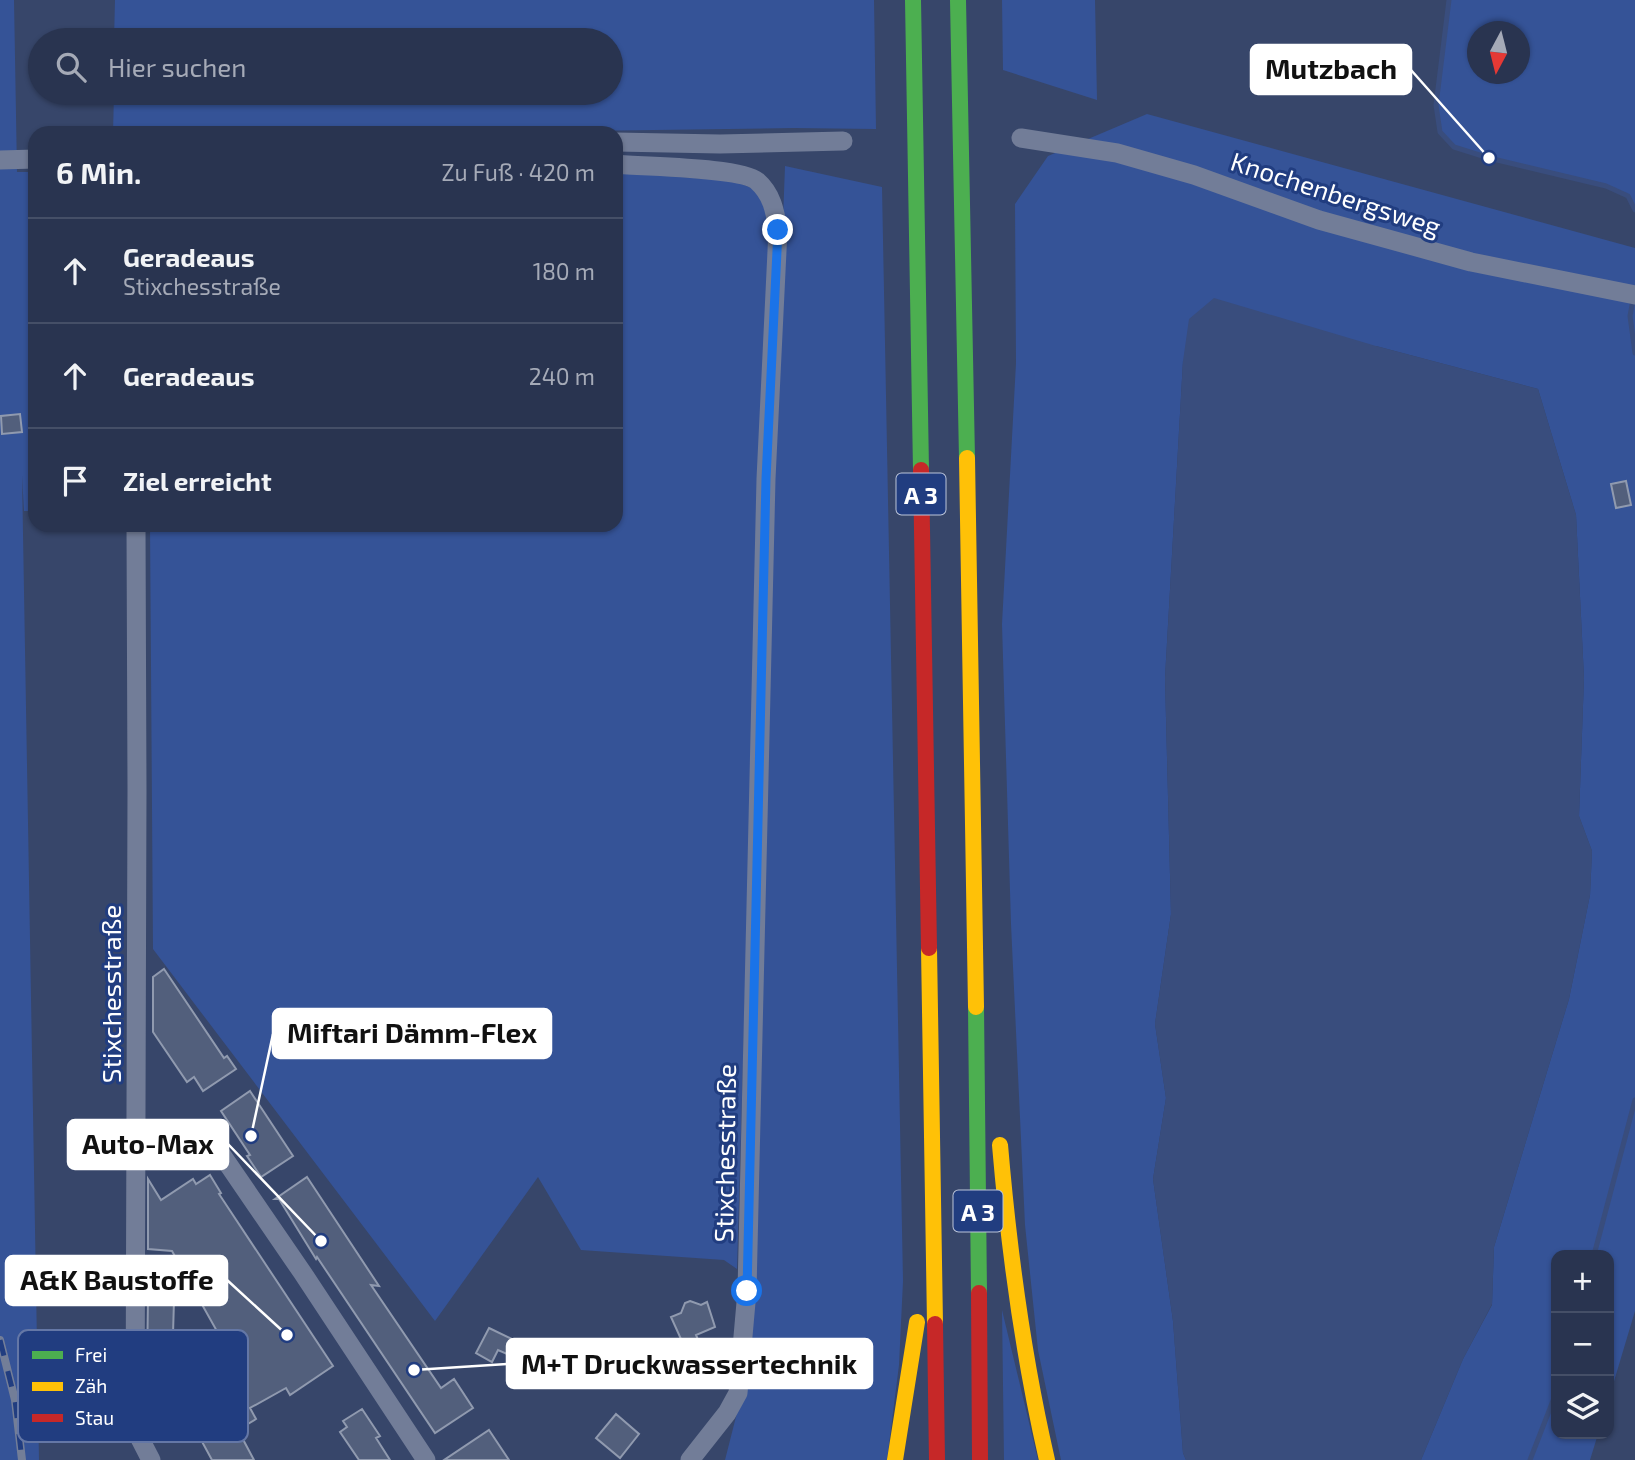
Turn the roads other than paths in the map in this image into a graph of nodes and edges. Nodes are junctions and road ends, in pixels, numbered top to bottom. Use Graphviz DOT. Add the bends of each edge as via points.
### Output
graph roads {
  1 [pos="913,0"];
  2 [pos="958,0"];
  3 [pos="1021,138"];
  4 [pos="843,141"];
  5 [pos="623,142"];
  6 [pos="28,159"];
  7 [pos="0,160"];
  8 [pos="623,165"];
  9 [pos="1629,294"];
  10 [pos="136,532"];
  11 [pos="976,963"];
  12 [pos="991,998"];
  13 [pos="999,1132"];
  14 [pos="181,1133"];
  15 [pos="935,1268"];
  16 [pos="135,1330"];
  17 [pos="142,1442"];
  18 [pos="151,1460"];
  19 [pos="426,1460"];
  20 [pos="691,1460"];
  21 [pos="895,1460"];
  22 [pos="937,1460"];
  23 [pos="980,1460"];
  24 [pos="1047,1460"];
  1 -- 15 [label="highway, A 3"];
  2 -- 11 [label="highway, A 3"];
  3 -- 9 [label="street, Knochenbergsweg" via="1117,153 1195,175 1319,220 1471,262"];
  4 -- 5 [label="street"];
  6 -- 7 [label="street"];
  8 -- 20 [label="street, Stixchesstraße" via="756,180 774,202 778,230 766,479 747,1291 738,1393"];
  10 -- 16 [label="street, Stixchesstraße"];
  11 -- 12 [label="highway"];
  11 -- 23 [label="highway, A 3"];
  13 -- 24 [label="highway" via="1019,1327"];
  14 -- 19 [label="street" via="217,1148"];
  15 -- 21 [label="highway" via="916,1326"];
  15 -- 22 [label="highway, A 3"];
  17 -- 18 [label="street, Stixchesstraße"];
}
